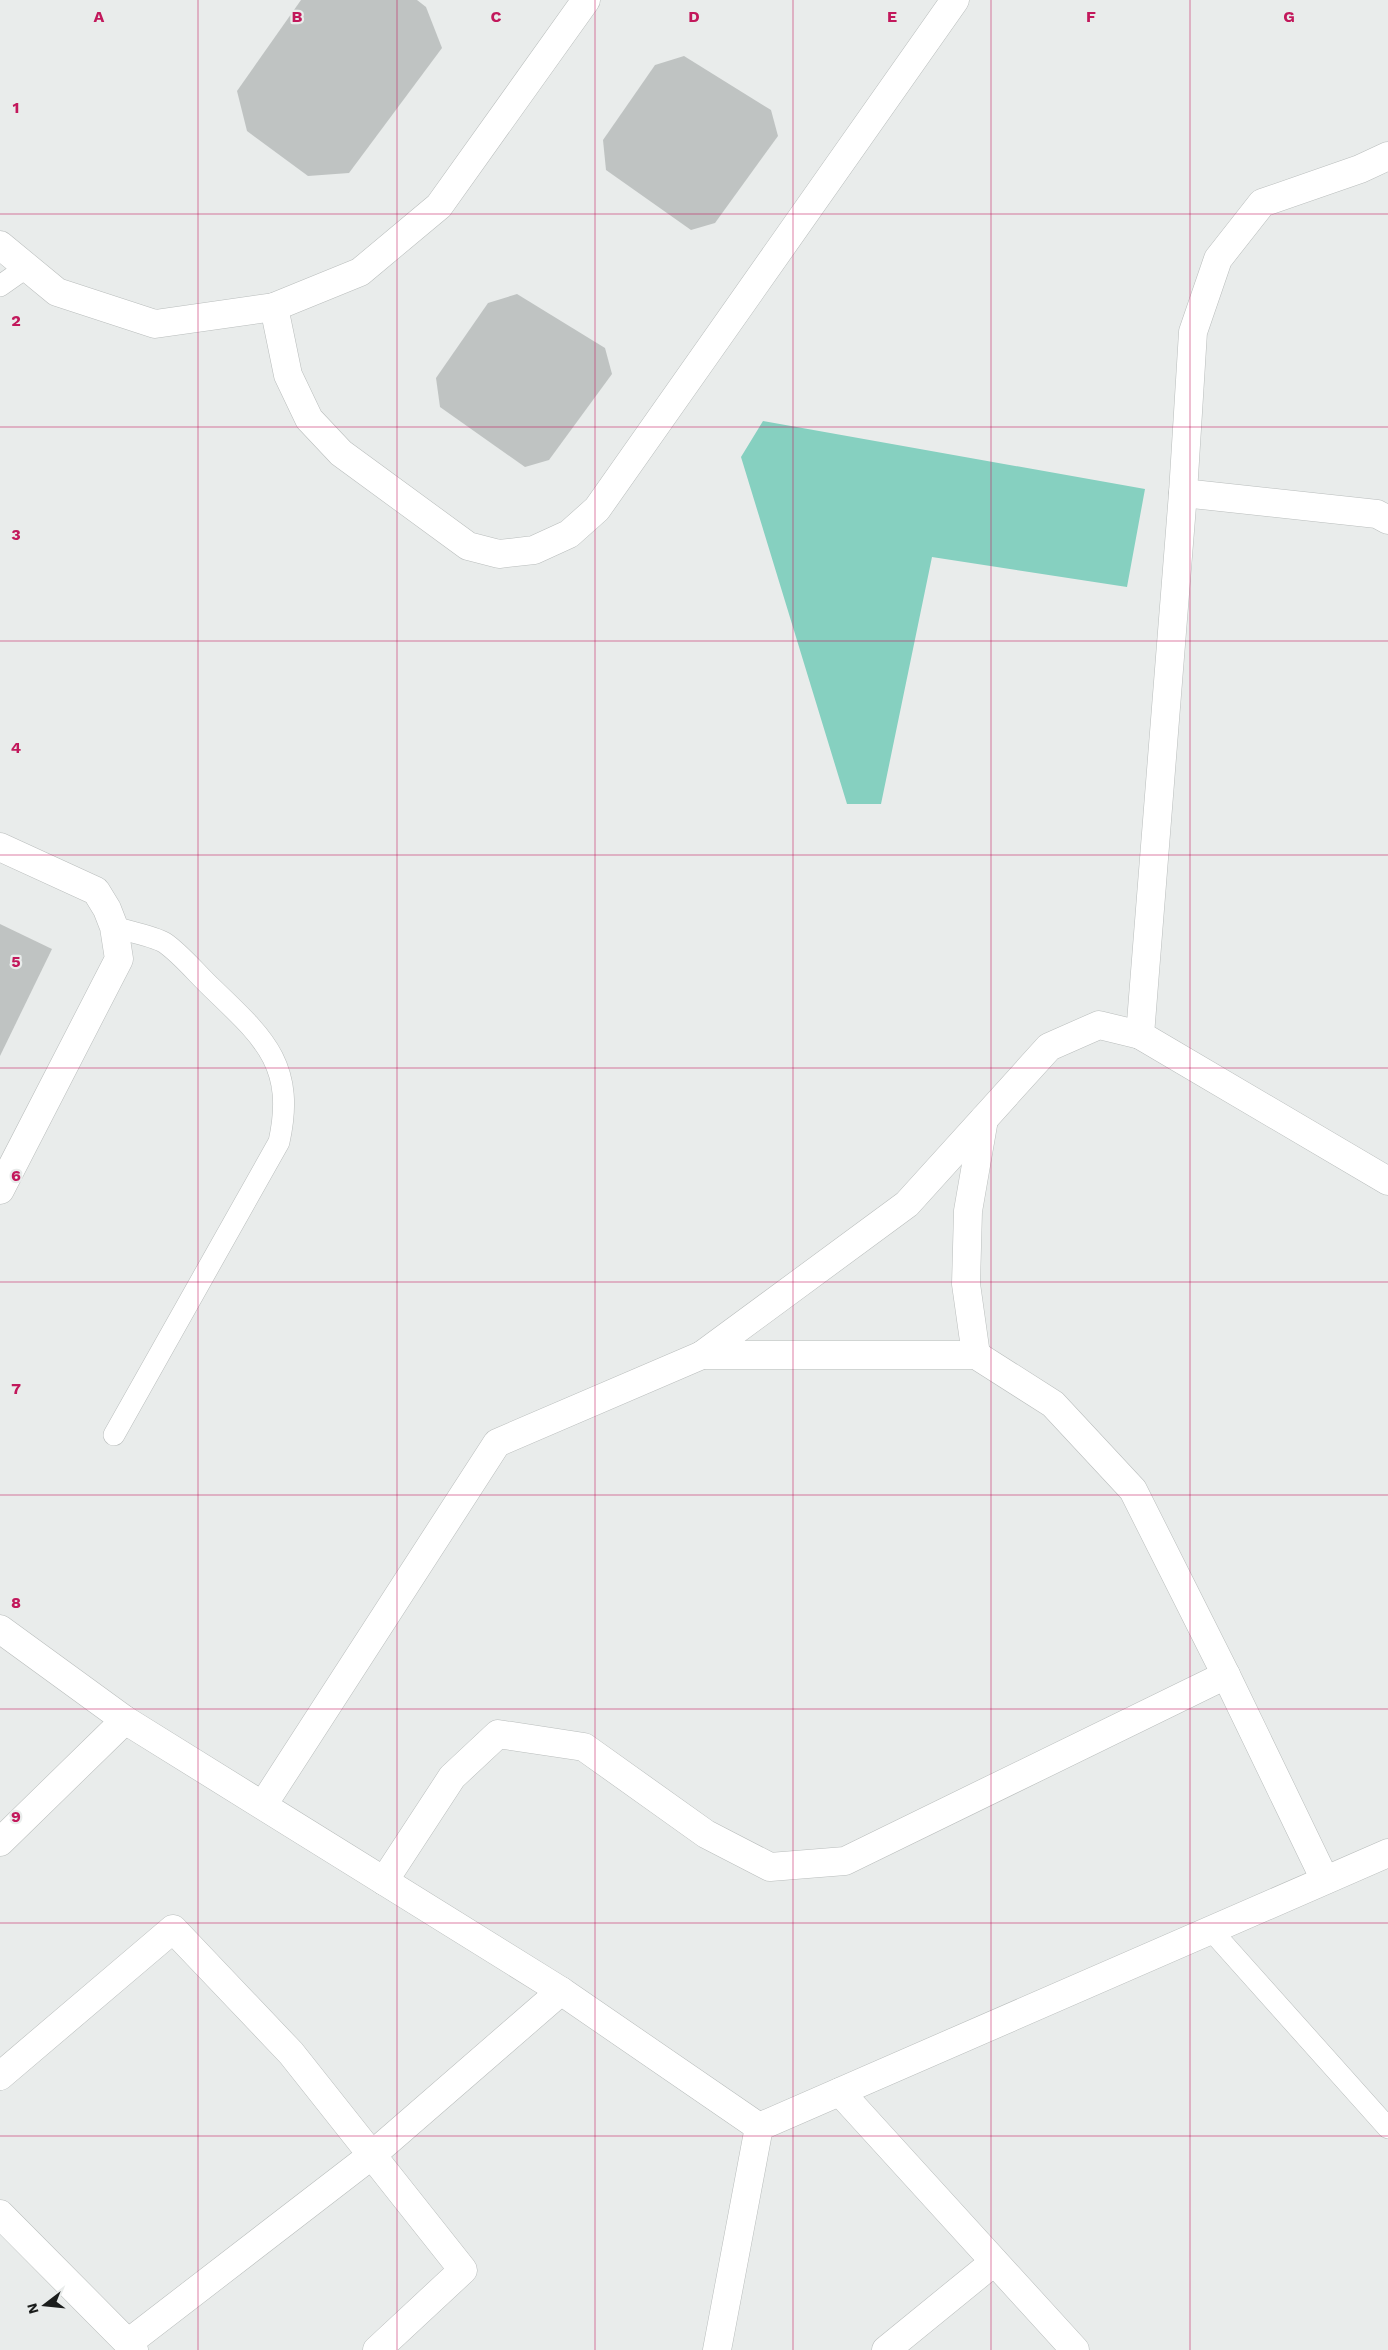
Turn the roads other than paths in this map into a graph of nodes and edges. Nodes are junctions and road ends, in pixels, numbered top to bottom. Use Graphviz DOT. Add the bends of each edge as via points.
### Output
graph roads {
  1 [pos="586,0"];
  2 [pos="955,0"];
  3 [pos="1388,156"];
  4 [pos="0,245"];
  5 [pos="27,267"];
  6 [pos="0,286"];
  7 [pos="274,307"];
  8 [pos="1183,493"];
  9 [pos="1388,520"];
  10 [pos="0,847"];
  11 [pos="114,927"];
  12 [pos="1140,1035"];
  13 [pos="984,1119"];
  14 [pos="1388,1181"];
  15 [pos="0,1190"];
  16 [pos="702,1355"];
  17 [pos="976,1355"];
  18 [pos="114,1435"];
  19 [pos="0,1629"];
  20 [pos="1226,1675"];
  21 [pos="125,1720"];
  22 [pos="263,1805"];
  23 [pos="0,1842"];
  24 [pos="1388,1853"];
  25 [pos="1325,1880"];
  26 [pos="384,1881"];
  27 [pos="1211,1930"];
  28 [pos="561,1991"];
  29 [pos="0,2076"];
  30 [pos="840,2092"];
  31 [pos="759,2127"];
  32 [pos="1388,2128"];
  33 [pos="372,2155"];
  34 [pos="1,2216"];
  35 [pos="994,2262"];
  36 [pos="131,2347"];
  37 [pos="377,2350"];
  38 [pos="718,2350"];
  39 [pos="886,2350"];
  40 [pos="1075,2350"];
  1 -- 7 [label="street" via="439,206 360,272"];
  2 -- 7 [label="street" via="597,509 569,534 534,550 499,554 468,546 341,453 310,418 288,375"];
  3 -- 8 [label="street" via="1360,170 1262,203 1218,259 1193,332"];
  4 -- 5 [label="street"];
  5 -- 6 [label="lane"];
  5 -- 7 [label="street" via="57,292 154,324"];
  8 -- 9 [label="street" via="1377,514"];
  8 -- 12 [label="street"];
  10 -- 11 [label="street" via="96,892"];
  11 -- 15 [label="street" via="119,960"];
  11 -- 18 [label="lane" via="164,942 256,1030 276,1063 284,1102 284,1122 279,1142"];
  12 -- 13 [label="street" via="1099,1025 1049,1047"];
  12 -- 14 [label="street"];
  13 -- 16 [label="street" via="907,1204"];
  13 -- 17 [label="street" via="968,1220 966,1284"];
  16 -- 17 [label="street"];
  16 -- 22 [label="street" via="497,1443"];
  17 -- 20 [label="street" via="1053,1404 1133,1490"];
  19 -- 21 [label="street"];
  20 -- 25 [label="street"];
  20 -- 26 [label="street" via="845,1861 770,1867 706,1834 584,1747 498,1734 452,1777"];
  21 -- 22 [label="street"];
  21 -- 23 [label="street"];
  22 -- 26 [label="street"];
  24 -- 25 [label="street"];
  25 -- 27 [label="street"];
  26 -- 28 [label="street"];
  27 -- 30 [label="street"];
  27 -- 32 [label="lane"];
  28 -- 31 [label="street"];
  28 -- 33 [label="street"];
  29 -- 33 [label="street" via="173,1929 291,2053"];
  30 -- 31 [label="street"];
  30 -- 35 [label="street"];
  31 -- 38 [label="street"];
  33 -- 36 [label="street"];
  33 -- 37 [label="street" via="463,2270"];
  34 -- 36 [label="street"];
  35 -- 39 [label="street"];
  35 -- 40 [label="street"];
}
